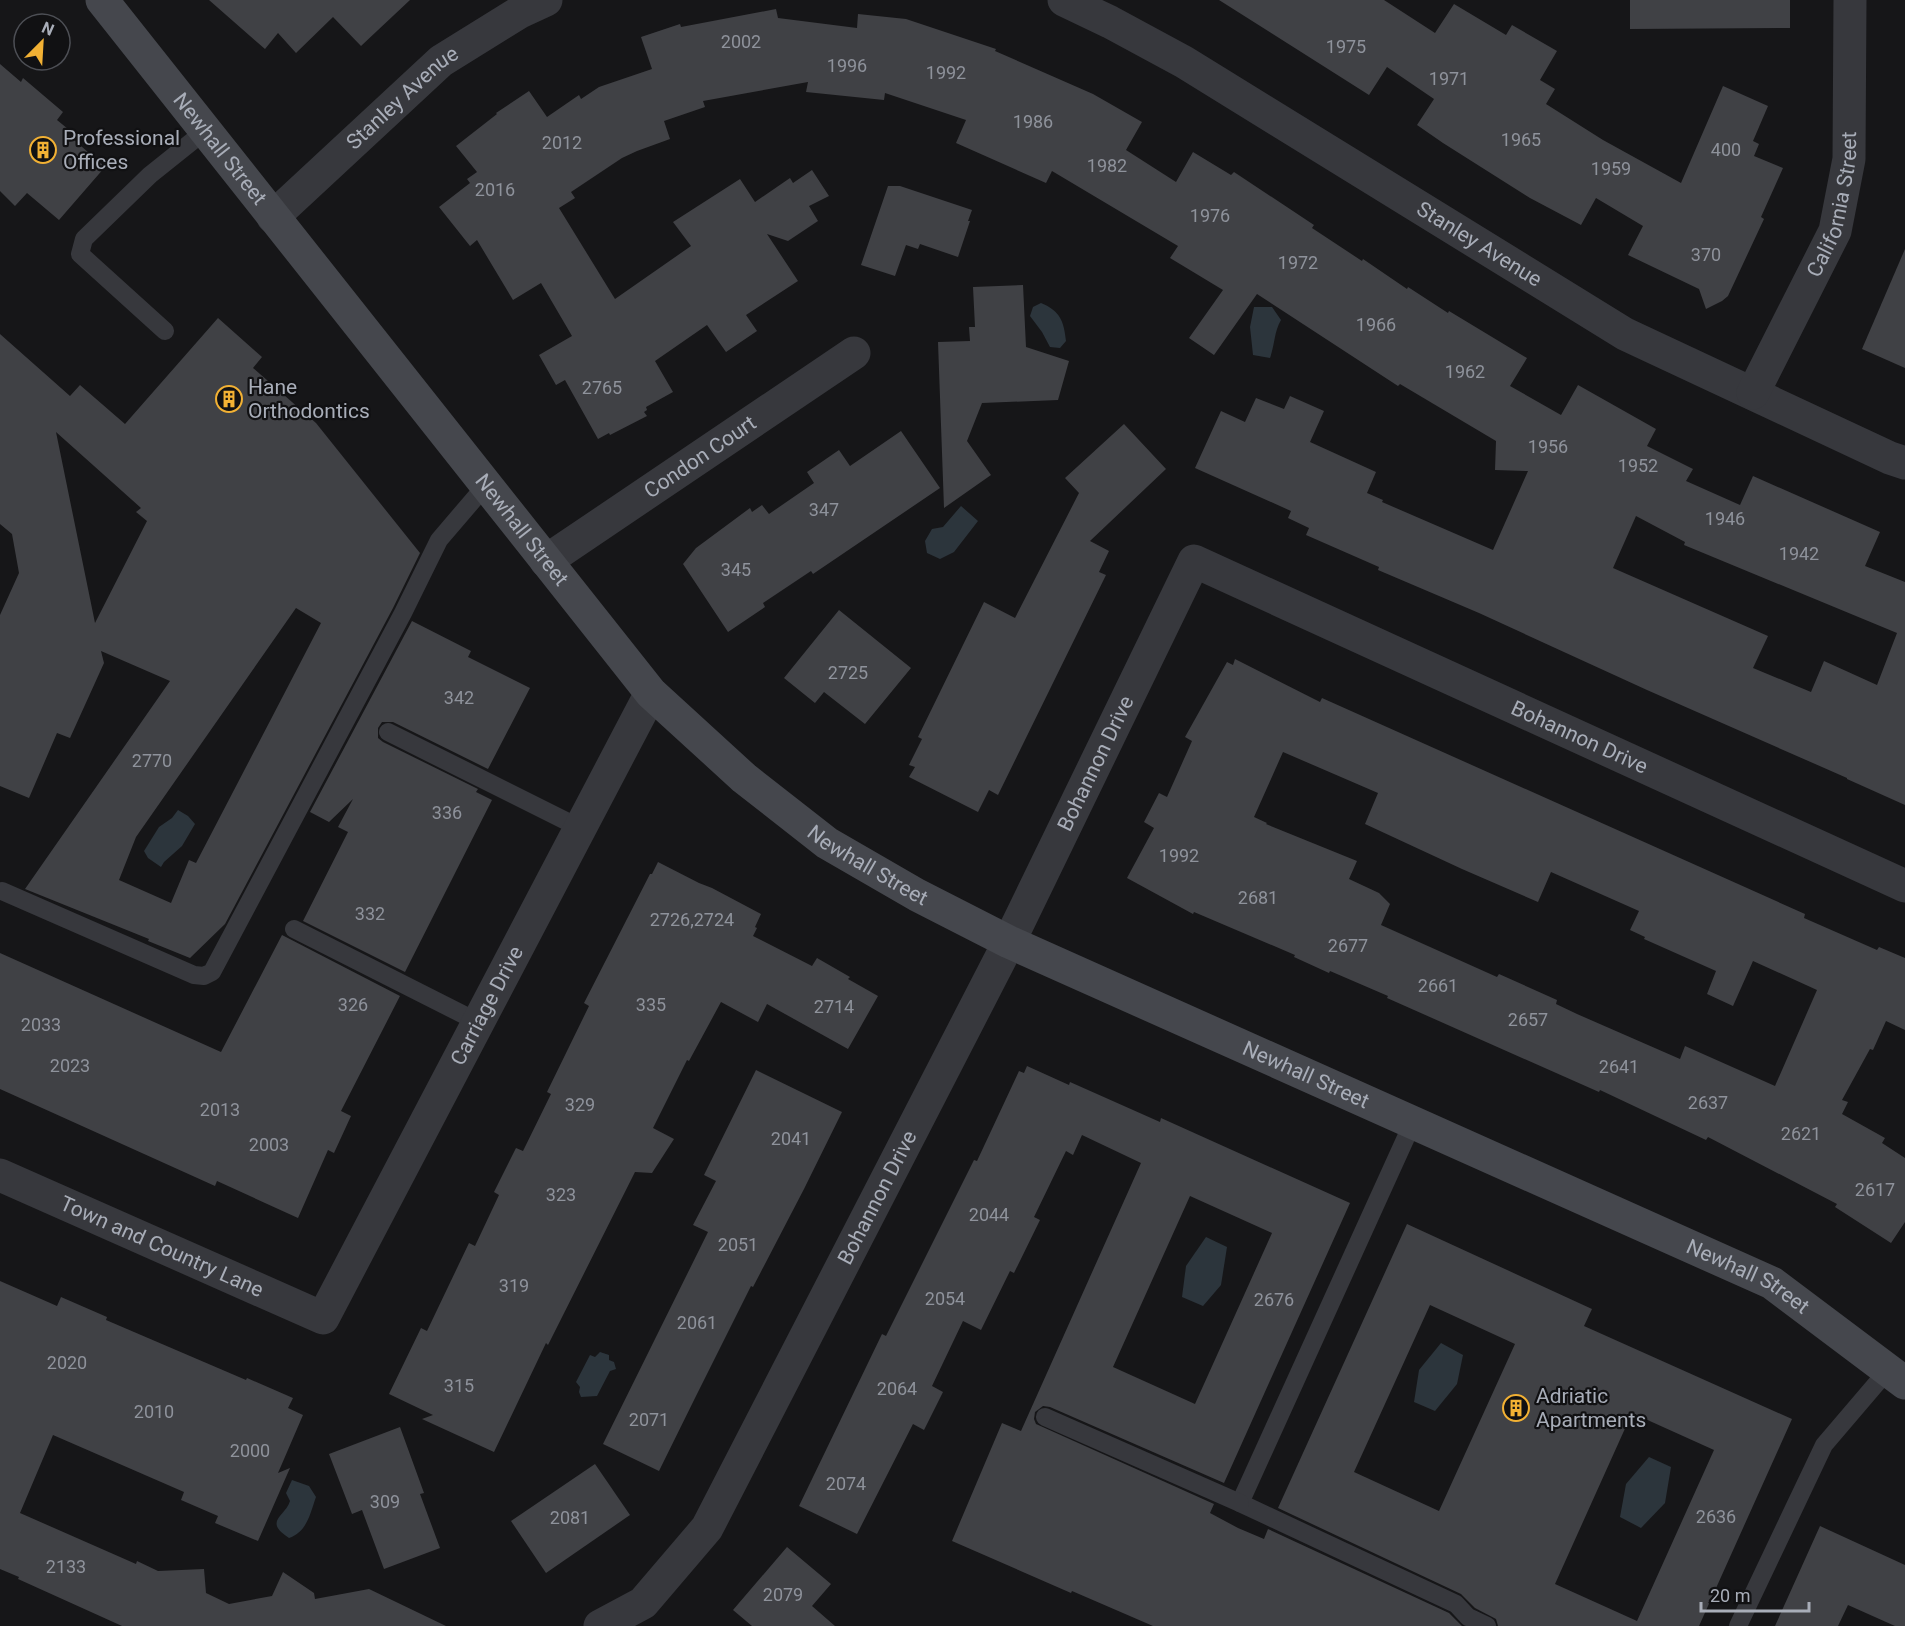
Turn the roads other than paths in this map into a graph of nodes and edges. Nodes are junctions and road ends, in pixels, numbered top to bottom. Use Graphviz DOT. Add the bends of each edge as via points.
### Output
graph roads {
  1 [pos="102,0"];
  2 [pos="546,0"];
  3 [pos="1064,0"];
  4 [pos="1850,0"];
  5 [pos="205,131"];
  6 [pos="273,217"];
  7 [pos="165,331"];
  8 [pos="854,353"];
  9 [pos="1753,393"];
  10 [pos="1905,464"];
  11 [pos="486,485"];
  12 [pos="546,561"];
  13 [pos="651,693"];
  14 [pos="388,732"];
  15 [pos="580,828"];
  16 [pos="1905,886"];
  17 [pos="2,891"];
  18 [pos="294,929"];
  19 [pos="1009,942"];
  20 [pos="478,1022"];
  21 [pos="1413,1122"];
  22 [pos="0,1175"];
  23 [pos="323,1318"];
  24 [pos="1896,1377"];
  25 [pos="1045,1417"];
  26 [pos="1240,1503"];
  27 [pos="600,1626"];
  28 [pos="1487,1626"];
  29 [pos="1738,1626"];
  1 -- 5 [label="main road, Newhall Street"];
  2 -- 6 [label="street, Stanley Avenue" via="441,61"];
  3 -- 9 [label="street, Stanley Avenue" via="1184,62 1625,334"];
  4 -- 9 [label="street, California Street" via="1849,159 1835,231"];
  5 -- 6 [label="main road, Newhall Street"];
  5 -- 7 [label="lane" via="150,174 84,239 81,254"];
  6 -- 11 [label="main road, Newhall Street"];
  8 -- 12 [label="street, Condon Court"];
  9 -- 10 [label="street, Stanley Avenue"];
  11 -- 12 [label="main road, Newhall Street"];
  11 -- 17 [label="lane" via="439,540 212,972 194,975"];
  12 -- 13 [label="main road, Newhall Street"];
  13 -- 15 [label="street, Carriage Drive"];
  13 -- 19 [label="main road, Newhall Street" via="744,778 827,843 916,895"];
  14 -- 15 [label="lane"];
  15 -- 20 [label="street, Carriage Drive"];
  16 -- 19 [label="street, Bohannon Drive" via="1194,561"];
  18 -- 20 [label="lane"];
  19 -- 21 [label="main road, Newhall Street"];
  19 -- 27 [label="street, Bohannon Drive" via="707,1528 643,1603"];
  20 -- 23 [label="street, Carriage Drive"];
  21 -- 24 [label="main road, Newhall Street" via="1772,1282"];
  21 -- 26 [label="lane"];
  22 -- 23 [label="street, Town and Country Lane"];
  24 -- 29 [label="lane" via="1824,1445"];
  25 -- 26 [label="lane"];
  26 -- 28 [label="lane" via="1456,1604 1468,1617"];
}
